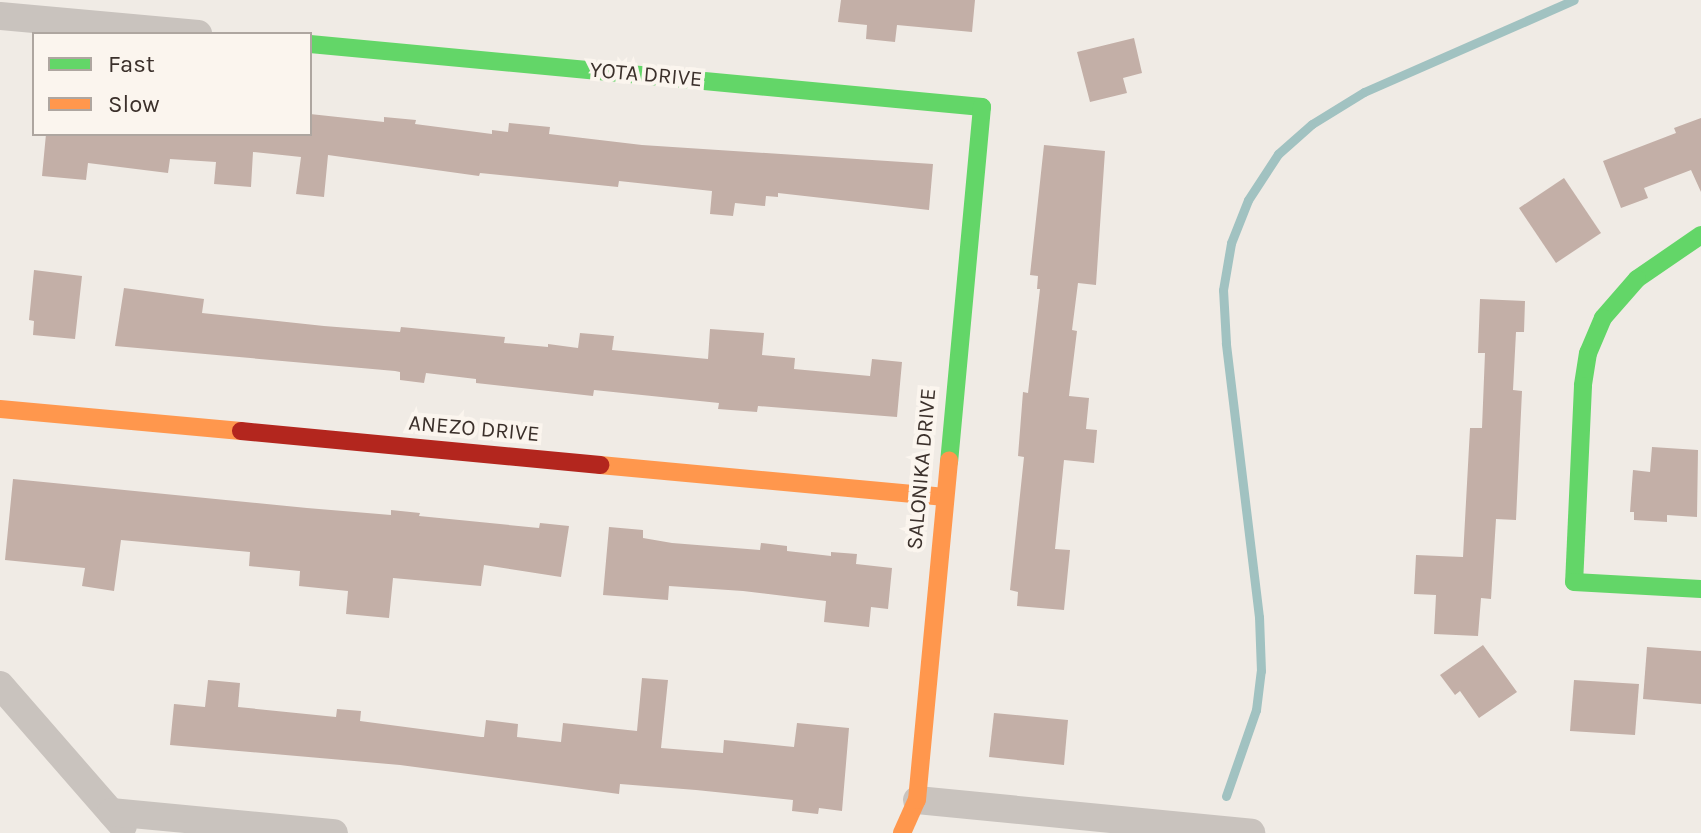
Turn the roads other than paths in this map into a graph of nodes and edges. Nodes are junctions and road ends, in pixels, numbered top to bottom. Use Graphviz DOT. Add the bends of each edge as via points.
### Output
graph roads {
  1 [pos="0,20"];
  2 [pos="170,32"];
  3 [pos="312,44"];
  4 [pos="982,107"];
  5 [pos="1701,235"];
  6 [pos="0,409"];
  7 [pos="943,497"];
  8 [pos="1701,589"];
  9 [pos="0,685"];
  10 [pos="917,800"];
  11 [pos="120,822"];
  12 [pos="334,833"];
  13 [pos="902,833"];
  14 [pos="1251,833"];
  1 -- 2 [label="street"];
  3 -- 4 [label="street, YOTA DRIVE"];
  4 -- 7 [label="street, SALONIKA DRIVE"];
  5 -- 8 [label="street" via="1637,279 1603,318 1588,353 1574,582"];
  6 -- 7 [label="street, ANEZO DRIVE"];
  7 -- 10 [label="street, SALONIKA DRIVE"];
  9 -- 11 [label="street"];
  10 -- 13 [label="street, SALONIKA DRIVE"];
  10 -- 14 [label="street"];
  11 -- 12 [label="street"];
}
